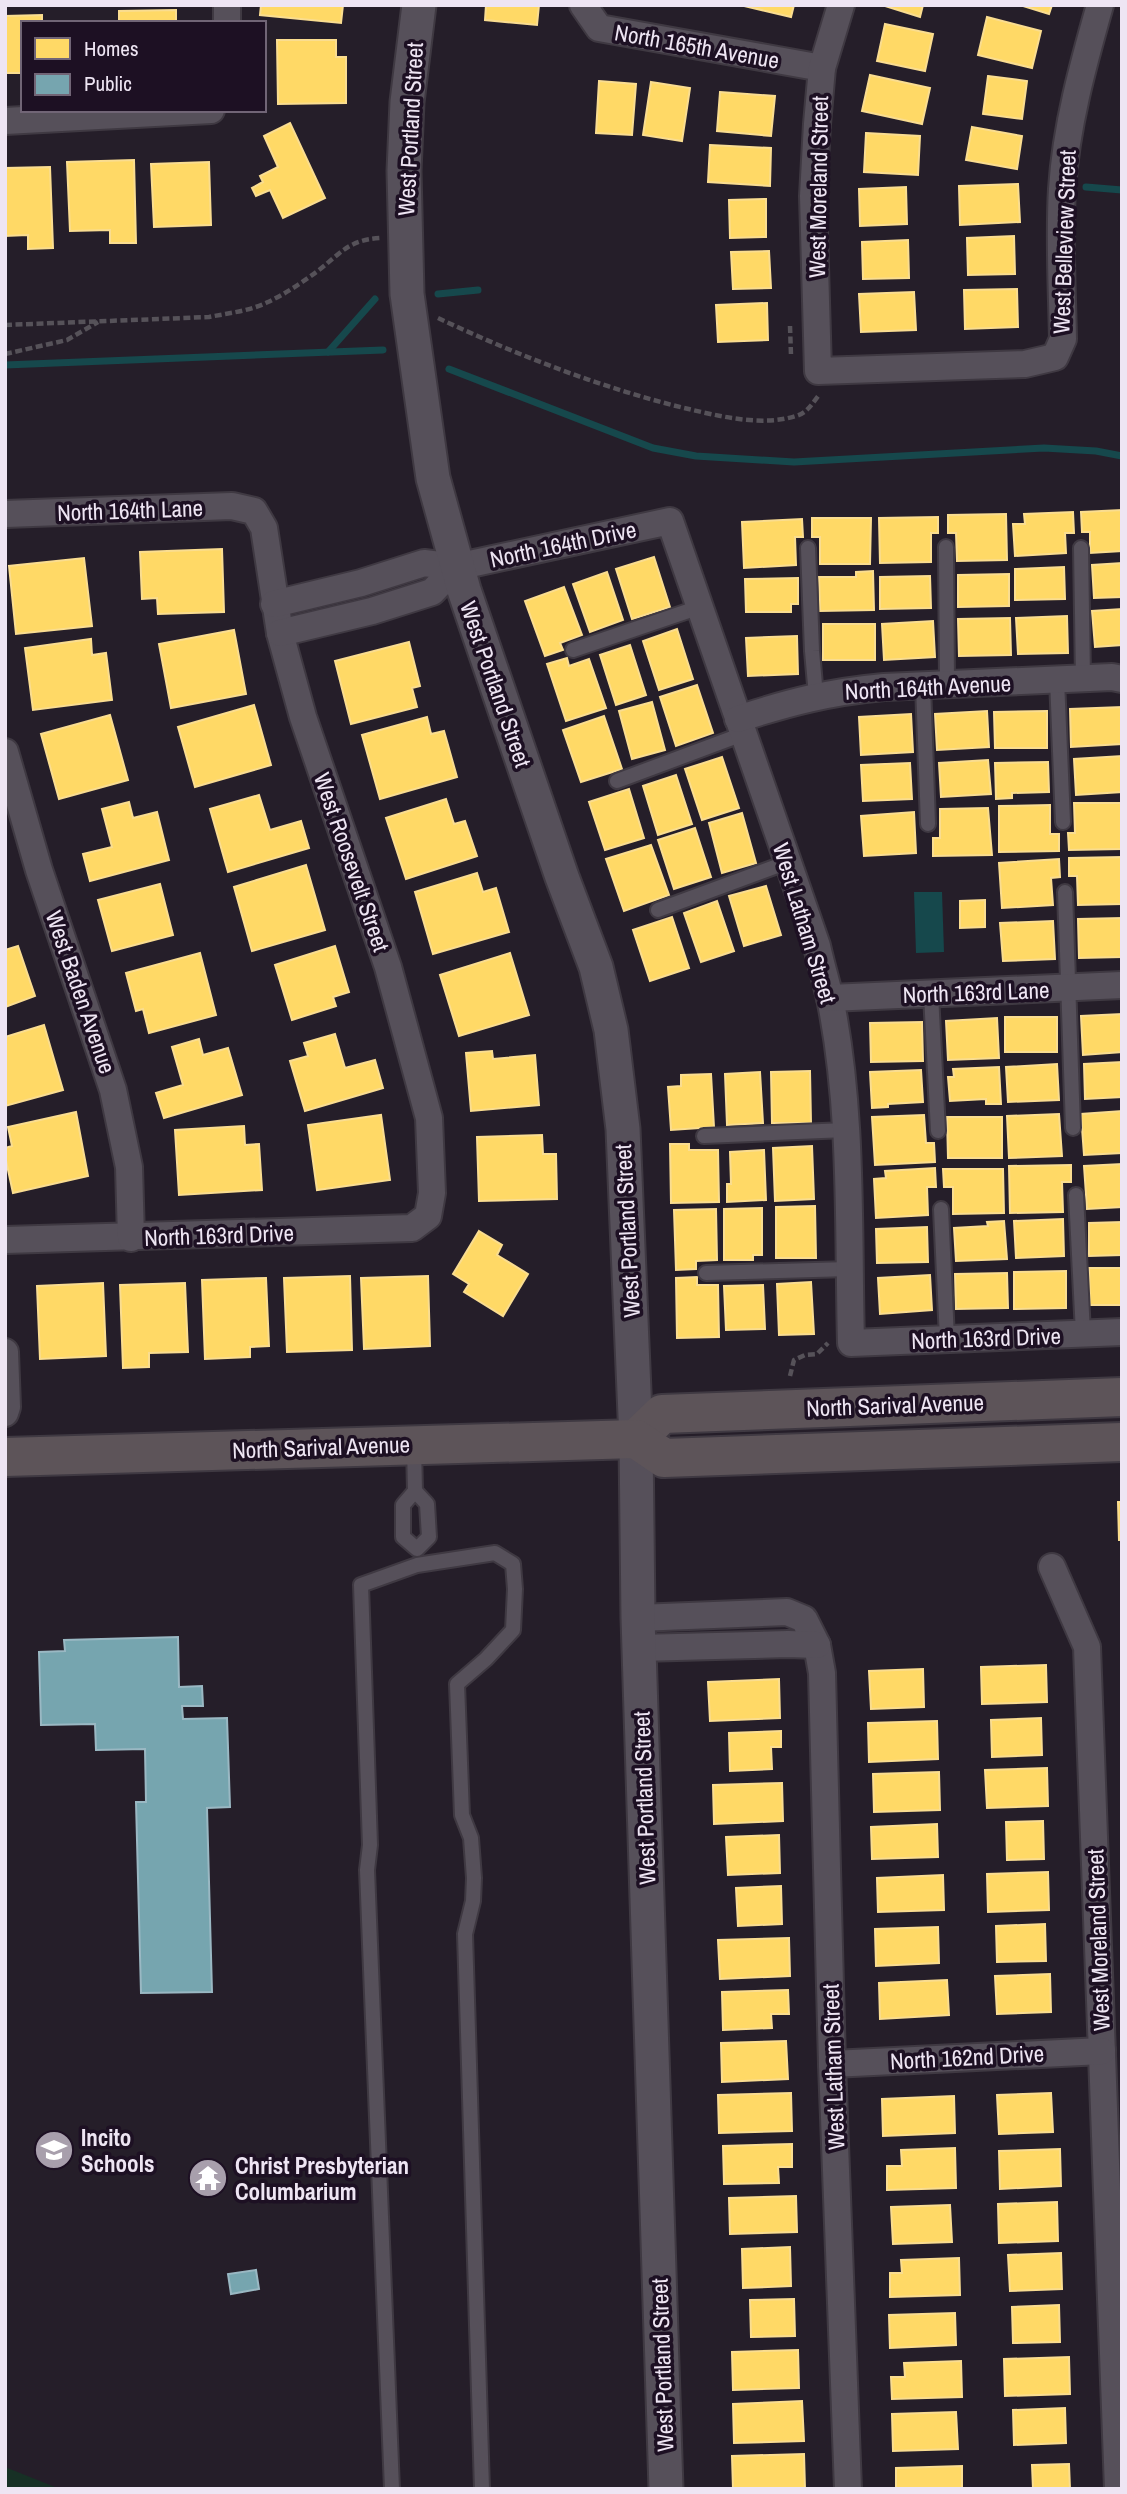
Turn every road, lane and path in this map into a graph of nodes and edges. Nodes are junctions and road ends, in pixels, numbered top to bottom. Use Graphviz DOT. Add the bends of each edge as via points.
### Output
graph roads {
  1 [pos="419,5"];
  2 [pos="841,5"];
  3 [pos="1100,5"];
  4 [pos="583,6"];
  5 [pos="822,68"];
  6 [pos="174,112"];
  7 [pos="5,121"];
  8 [pos="405,236"];
  9 [pos="434,316"];
  10 [pos="98,321"];
  11 [pos="790,321"];
  12 [pos="5,325"];
  13 [pos="5,354"];
  14 [pos="792,364"];
  15 [pos="815,379"];
  16 [pos="254,511"];
  17 [pos="5,514"];
  18 [pos="670,521"];
  19 [pos="946,547"];
  20 [pos="808,548"];
  21 [pos="1080,548"];
  22 [pos="456,567"];
  23 [pos="274,604"];
  24 [pos="700,607"];
  25 [pos="280,633"];
  26 [pos="573,650"];
  27 [pos="1122,679"];
  28 [pos="1070,680"];
  29 [pos="935,685"];
  30 [pos="816,696"];
  31 [pos="741,727"];
  32 [pos="5,752"];
  33 [pos="617,781"];
  34 [pos="1063,822"];
  35 [pos="928,824"];
  36 [pos="788,862"];
  37 [pos="1065,892"];
  38 [pos="658,910"];
  39 [pos="1122,985"];
  40 [pos="1068,988"];
  41 [pos="931,994"];
  42 [pos="830,998"];
  43 [pos="1073,1128"];
  44 [pos="845,1130"];
  45 [pos="938,1131"];
  46 [pos="704,1136"];
  47 [pos="1076,1195"];
  48 [pos="941,1209"];
  49 [pos="428,1216"];
  50 [pos="131,1238"];
  51 [pos="5,1240"];
  52 [pos="849,1269"];
  53 [pos="706,1273"];
  54 [pos="1122,1332"];
  55 [pos="1083,1333"];
  56 [pos="947,1339"];
  57 [pos="841,1341"];
  58 [pos="5,1352"];
  59 [pos="790,1376"];
  60 [pos="1122,1397"];
  61 [pos="5,1413"];
  62 [pos="636,1439"];
  63 [pos="1112,1441"];
  64 [pos="413,1444"];
  65 [pos="5,1457"];
  66 [pos="415,1491"];
  67 [pos="417,1549"];
  68 [pos="417,1565"];
  69 [pos="1052,1567"];
  70 [pos="639,1633"];
  71 [pos="1102,2051"];
  72 [pos="832,2064"];
  73 [pos="393,2489"];
  74 [pos="482,2489"];
  75 [pos="666,2489"];
  76 [pos="848,2489"];
  77 [pos="1118,2489"];
  1 -- 8 [label="street, West Portland Street" via="407,102"];
  2 -- 5 [label="street, West Moreland Street"];
  3 -- 15 [label="street, West Belleview Street" via="1066,151 1063,339 1055,357 1025,364"];
  4 -- 5 [label="street, North 165th Avenue" via="599,29"];
  5 -- 15 [label="street, West Moreland Street" via="813,196"];
  6 -- 7 [label="street"];
  8 -- 10 [label="path" via="349,244 295,286 241,311 209,317"];
  8 -- 22 [label="street, West Portland Street" via="407,294 433,478"];
  9 -- 15 [label="path" via="524,357 638,396 747,420 788,418 810,408 820,394"];
  10 -- 12 [label="path"];
  10 -- 13 [label="path" via="67,340"];
  11 -- 14 [label="path"];
  16 -- 17 [label="street, North 164th Lane" via="232,506"];
  16 -- 23 [label="street, West Roosevelt Street" via="264,528"];
  18 -- 22 [label="street, North 164th Drive"];
  18 -- 24 [label="street, West Latham Street"];
  19 -- 29 [label="lane"];
  20 -- 30 [label="lane"];
  21 -- 28 [label="lane"];
  22 -- 23 [label="street, North 164th Drive" via="424,563"];
  22 -- 25 [label="street" via="432,592"];
  22 -- 62 [label="street, West Portland Street" via="596,967 611,1030 623,1129"];
  23 -- 25 [label="street, West Roosevelt Street"];
  24 -- 26 [label="lane"];
  24 -- 31 [label="street, West Latham Street"];
  25 -- 49 [label="street, West Roosevelt Street" via="303,717 388,967 429,1118 432,1193"];
  27 -- 28 [label="street, North 164th Avenue"];
  28 -- 29 [label="street, North 164th Avenue"];
  28 -- 34 [label="lane"];
  29 -- 30 [label="street, North 164th Avenue"];
  29 -- 35 [label="lane"];
  30 -- 31 [label="street, North 164th Avenue"];
  31 -- 33 [label="lane"];
  31 -- 36 [label="street, West Latham Street"];
  32 -- 50 [label="street, West Baden Avenue" via="39,870 113,1090 129,1167"];
  36 -- 38 [label="lane"];
  36 -- 42 [label="street, West Latham Street"];
  37 -- 40 [label="lane"];
  39 -- 40 [label="street, North 163rd Lane"];
  40 -- 41 [label="street, North 163rd Lane"];
  40 -- 43 [label="lane"];
  41 -- 42 [label="street, North 163rd Lane"];
  41 -- 45 [label="lane"];
  42 -- 44 [label="street, West Latham Street"];
  44 -- 46 [label="lane"];
  44 -- 52 [label="street, West Latham Street"];
  47 -- 55 [label="lane"];
  48 -- 56 [label="lane"];
  49 -- 50 [label="street, North 163rd Drive" via="412,1228"];
  50 -- 51 [label="street, North 163rd Drive"];
  52 -- 53 [label="lane"];
  52 -- 57 [label="street, West Latham Street"];
  54 -- 55 [label="street, North 163rd Drive"];
  55 -- 56 [label="street, North 163rd Drive"];
  56 -- 57 [label="street, North 163rd Drive"];
  57 -- 59 [label="path" via="794,1360"];
  58 -- 61 [label="street"];
  60 -- 62 [label="main road, North Sarival Avenue" via="662,1414"];
  62 -- 63 [label="main road, North Sarival Avenue" via="664,1458"];
  62 -- 64 [label="main road, North Sarival Avenue"];
  62 -- 70 [label="street, West Portland Street"];
  64 -- 65 [label="main road, North Sarival Avenue"];
  64 -- 66 [label="lane"];
  66 -- 67 [label="lane" via="427,1504 429,1538"];
  66 -- 67 [label="lane" via="403,1505 403,1537"];
  67 -- 68 [label="lane"];
  68 -- 73 [label="lane" via="361,1585 370,1844 367,1870"];
  68 -- 74 [label="lane" via="495,1553 513,1564 515,1589 513,1630 457,1684 462,1815 471,1838 474,1878 465,1934"];
  69 -- 71 [label="street, West Moreland Street" via="1087,1647"];
  70 -- 72 [label="street, West Latham Street" via="817,1645 822,1673"];
  70 -- 75 [label="street, West Portland Street"];
  71 -- 72 [label="street, North 162nd Drive"];
  71 -- 77 [label="street, West Moreland Street"];
  72 -- 76 [label="street, West Latham Street"];
}
